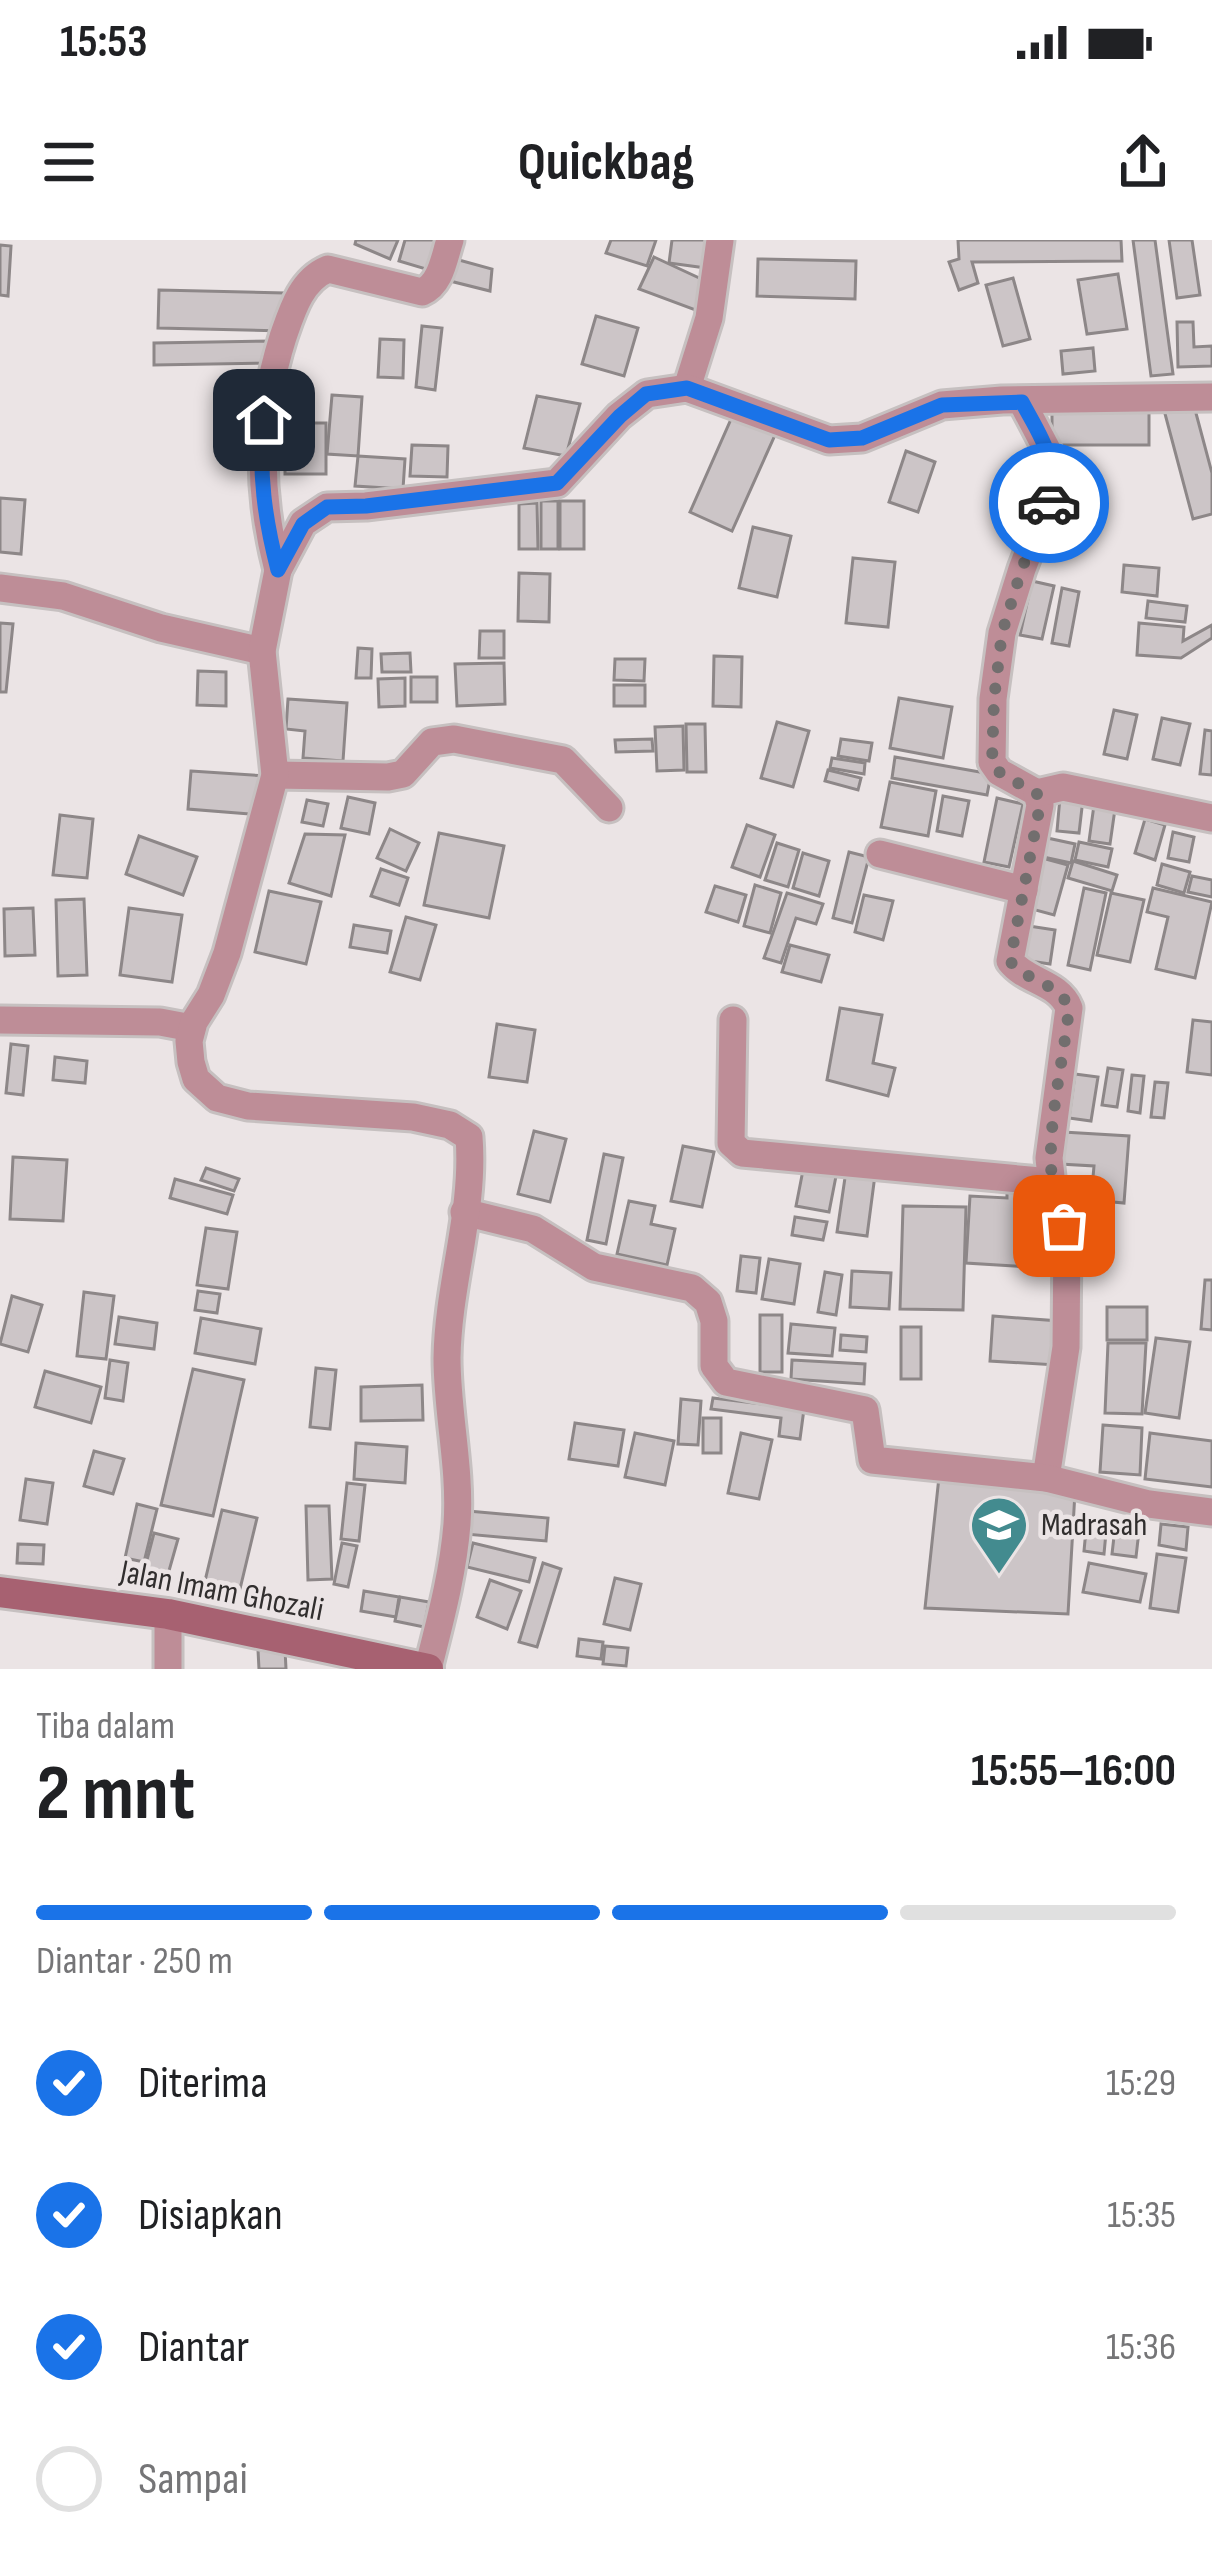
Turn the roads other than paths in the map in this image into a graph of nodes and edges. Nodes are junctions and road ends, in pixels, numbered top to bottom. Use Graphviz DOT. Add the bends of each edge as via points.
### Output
graph roads {
  1 [pos="450,240"];
  2 [pos="720,240"];
  3 [pos="687,388"];
  4 [pos="1212,398"];
  5 [pos="1022,402"];
  6 [pos="278,570"];
  7 [pos="0,588"];
  8 [pos="262,651"];
  9 [pos="275,776"];
  10 [pos="1037,794"];
  11 [pos="609,808"];
  12 [pos="1212,818"];
  13 [pos="880,854"];
  14 [pos="1024,890"];
  15 [pos="733,1020"];
  16 [pos="0,1021"];
  17 [pos="193,1028"];
  18 [pos="1051,1182"];
  19 [pos="464,1212"];
  20 [pos="1046,1478"];
  21 [pos="1212,1512"];
  22 [pos="0,1592"];
  23 [pos="168,1615"];
  24 [pos="396,1665"];
  25 [pos="168,1669"];
  26 [pos="428,1669"];
  1 -- 6 [label="street" via="438,277 422,292 328,269 307,283 268,386 260,454"];
  2 -- 3 [label="street" via="709,318"];
  3 -- 5 [label="street" via="829,440 862,438 942,405"];
  3 -- 6 [label="street" via="646,394 557,483 327,507 303,524"];
  4 -- 5 [label="street"];
  5 -- 10 [label="street" via="1056,480 1002,633 992,762"];
  6 -- 8 [label="street"];
  7 -- 8 [label="street" via="63,596"];
  8 -- 9 [label="street"];
  9 -- 11 [label="street" via="403,774 432,742 454,739 563,760"];
  9 -- 17 [label="street" via="227,953"];
  10 -- 12 [label="street" via="1075,789"];
  10 -- 14 [label="street"];
  13 -- 14 [label="street"];
  14 -- 18 [label="street" via="1010,961 1060,992 1069,1008"];
  15 -- 18 [label="street" via="731,1143 742,1154"];
  16 -- 17 [label="street"];
  17 -- 19 [label="street" via="196,1079 217,1098 288,1111 413,1117 469,1137"];
  18 -- 20 [label="street" via="1067,1238 1066,1347"];
  19 -- 20 [label="street" via="533,1229 594,1267 692,1288 708,1302 714,1366 726,1382 866,1410 872,1460"];
  19 -- 26 [label="street" via="447,1357 458,1520"];
  20 -- 21 [label="street"];
  22 -- 23 [label="street, Jalan Imam Ghozali"];
  23 -- 24 [label="street, Jalan Imam Ghozali"];
  23 -- 25 [label="street"];
  24 -- 26 [label="street, Jalan Imam Ghozali"];
}
